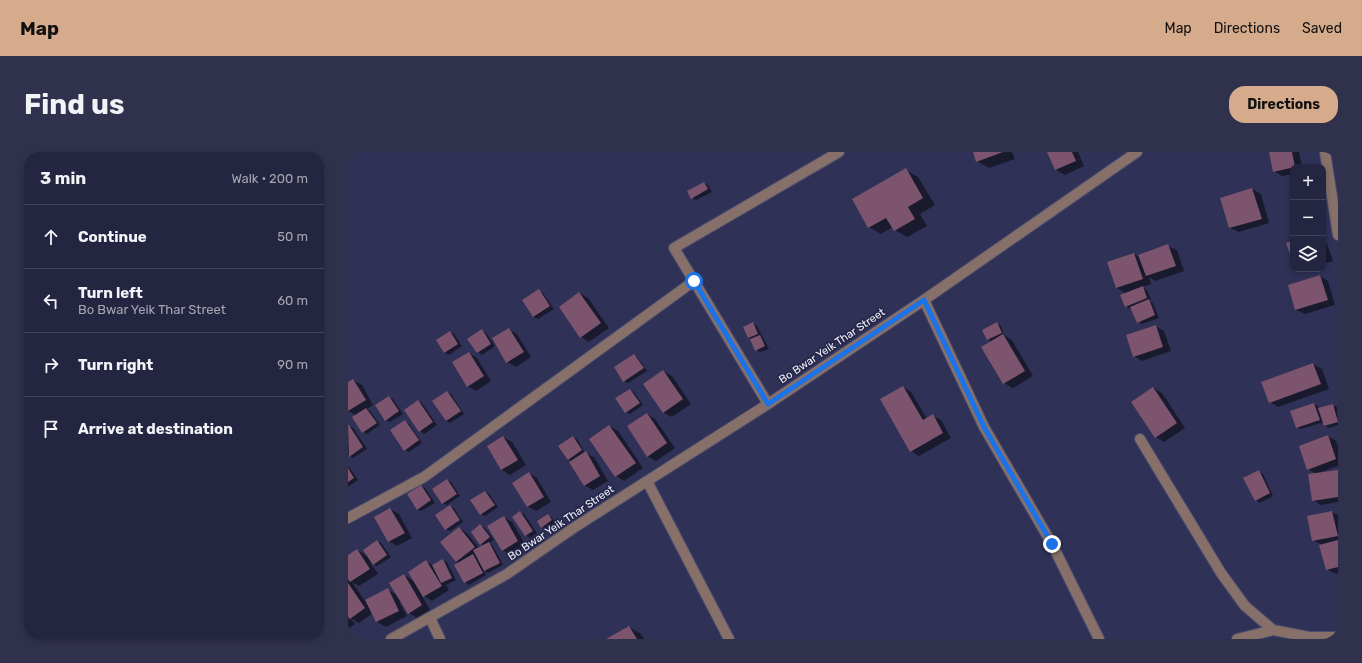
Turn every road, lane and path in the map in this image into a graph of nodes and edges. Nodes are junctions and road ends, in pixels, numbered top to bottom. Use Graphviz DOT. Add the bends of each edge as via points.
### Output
graph roads {
  1 [pos="839,152"];
  2 [pos="1137,152"];
  3 [pos="1325,152"];
  4 [pos="1338,235"];
  5 [pos="694,281"];
  6 [pos="924,300"];
  7 [pos="768,404"];
  8 [pos="1140,439"];
  9 [pos="647,481"];
  10 [pos="348,518"];
  11 [pos="430,618"];
  12 [pos="1273,630"];
  13 [pos="1338,637"];
  14 [pos="391,639"];
  15 [pos="440,639"];
  16 [pos="729,639"];
  17 [pos="1099,639"];
  18 [pos="1237,639"];
  1 -- 5 [label="street" via="674,248"];
  2 -- 6 [label="street, Bo Bwar Yeik Thar Street"];
  3 -- 4 [label="street"];
  5 -- 7 [label="street"];
  5 -- 10 [label="street" via="424,477"];
  6 -- 7 [label="street, Bo Bwar Yeik Thar Street"];
  6 -- 17 [label="street" via="984,427 1052,544"];
  7 -- 9 [label="street, Bo Bwar Yeik Thar Street"];
  8 -- 12 [label="street" via="1221,573 1245,606"];
  9 -- 11 [label="street, Bo Bwar Yeik Thar Street" via="507,574"];
  9 -- 16 [label="street"];
  11 -- 14 [label="street, Bo Bwar Yeik Thar Street"];
  11 -- 15 [label="street"];
  12 -- 13 [label="street" via="1308,637"];
  12 -- 18 [label="street"];
}
